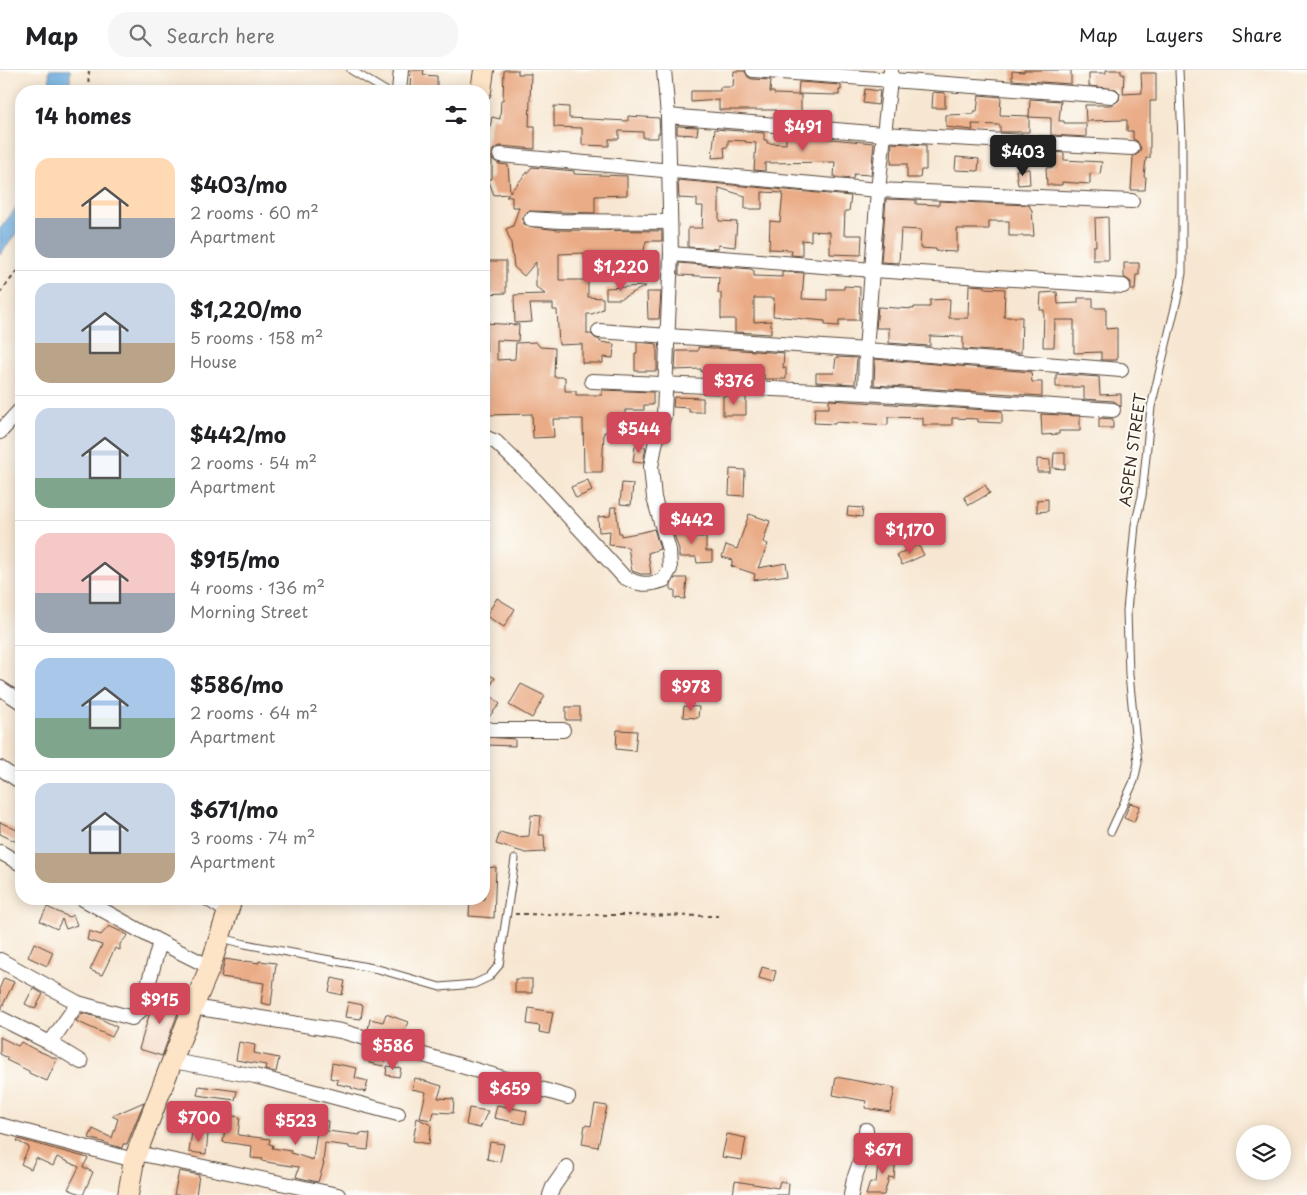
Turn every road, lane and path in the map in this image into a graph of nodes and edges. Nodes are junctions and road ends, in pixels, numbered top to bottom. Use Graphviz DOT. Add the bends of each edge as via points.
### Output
graph roads {
  1 [pos="89,70"];
  2 [pos="351,70"];
  3 [pos="401,70"];
  4 [pos="484,70"];
  5 [pos="664,70"];
  6 [pos="753,70"];
  7 [pos="1179,70"];
  8 [pos="890,75"];
  9 [pos="88,85"];
  10 [pos="376,85"];
  11 [pos="400,85"];
  12 [pos="483,85"];
  13 [pos="1112,96"];
  14 [pos="668,116"];
  15 [pos="884,134"];
  16 [pos="1132,148"];
  17 [pos="500,155"];
  18 [pos="669,170"];
  19 [pos="878,190"];
  20 [pos="1132,201"];
  21 [pos="532,219"];
  22 [pos="670,222"];
  23 [pos="671,254"];
  24 [pos="873,270"];
  25 [pos="15,274"];
  26 [pos="1123,286"];
  27 [pos="0,293"];
  28 [pos="599,332"];
  29 [pos="667,336"];
  30 [pos="866,350"];
  31 [pos="1121,370"];
  32 [pos="592,381"];
  33 [pos="666,384"];
  34 [pos="865,393"];
  35 [pos="1113,410"];
  36 [pos="15,414"];
  37 [pos="15,416"];
  38 [pos="0,423"];
  39 [pos="0,432"];
  40 [pos="490,440"];
  41 [pos="0,688"];
  42 [pos="15,698"];
  43 [pos="490,730"];
  44 [pos="563,730"];
  45 [pos="0,768"];
  46 [pos="15,778"];
  47 [pos="1111,831"];
  48 [pos="0,852"];
  49 [pos="515,859"];
  50 [pos="15,861"];
  51 [pos="94,905"];
  52 [pos="230,905"];
  53 [pos="506,914"];
  54 [pos="718,916"];
  55 [pos="219,937"];
  56 [pos="160,942"];
  57 [pos="0,960"];
  58 [pos="210,967"];
  59 [pos="78,1003"];
  60 [pos="193,1007"];
  61 [pos="0,1018"];
  62 [pos="50,1043"];
  63 [pos="173,1061"];
  64 [pos="81,1062"];
  65 [pos="568,1097"];
  66 [pos="398,1114"];
  67 [pos="0,1125"];
  68 [pos="866,1130"];
  69 [pos="136,1157"];
  70 [pos="567,1167"];
  71 [pos="128,1195"];
  72 [pos="338,1195"];
  73 [pos="550,1195"];
  74 [pos="850,1195"];
  1 -- 9 [label="path"];
  2 -- 10 [label="lane"];
  3 -- 11 [label="street"];
  4 -- 12 [label="street"];
  5 -- 14 [label="street"];
  6 -- 8 [label="street"];
  7 -- 47 [label="lane, ASPEN STREET" via="1182,273 1151,408 1129,594 1129,675 1138,763 1134,782"];
  8 -- 13 [label="street"];
  8 -- 15 [label="street"];
  14 -- 15 [label="street"];
  14 -- 18 [label="street"];
  15 -- 16 [label="street"];
  15 -- 19 [label="street"];
  17 -- 18 [label="street"];
  18 -- 19 [label="street"];
  18 -- 22 [label="street"];
  19 -- 20 [label="street"];
  19 -- 24 [label="street"];
  21 -- 22 [label="street"];
  22 -- 23 [label="street"];
  23 -- 24 [label="street"];
  23 -- 29 [label="street"];
  24 -- 26 [label="street"];
  24 -- 30 [label="street"];
  25 -- 27 [label="path"];
  28 -- 29 [label="street"];
  29 -- 30 [label="street"];
  29 -- 33 [label="street"];
  30 -- 31 [label="street"];
  30 -- 34 [label="street"];
  32 -- 33 [label="street"];
  33 -- 34 [label="street"];
  33 -- 40 [label="street" via="664,415 651,467 654,498 669,550 670,570 664,580 653,584 637,584 624,577 537,482"];
  34 -- 35 [label="street"];
  36 -- 38 [label="lane"];
  37 -- 39 [label="street"];
  41 -- 42 [label="street"];
  43 -- 44 [label="street"];
  45 -- 46 [label="street"];
  48 -- 50 [label="street"];
  49 -- 53 [label="lane"];
  51 -- 56 [label="street"];
  52 -- 55 [label="street"];
  53 -- 54 [label="path"];
  53 -- 55 [label="lane" via="499,965 489,978 474,984 440,987 378,970"];
  55 -- 58 [label="street"];
  56 -- 58 [label="street"];
  56 -- 59 [label="street" via="141,1010 132,1018"];
  57 -- 59 [label="street"];
  58 -- 60 [label="street"];
  59 -- 62 [label="street"];
  60 -- 63 [label="street"];
  60 -- 65 [label="street" via="341,1031"];
  61 -- 62 [label="street"];
  62 -- 64 [label="street"];
  63 -- 66 [label="street" via="254,1076"];
  63 -- 69 [label="street"];
  67 -- 69 [label="street"];
  68 -- 74 [label="street" via="866,1146"];
  69 -- 71 [label="street"];
  69 -- 72 [label="street"];
  70 -- 73 [label="street"];
}
